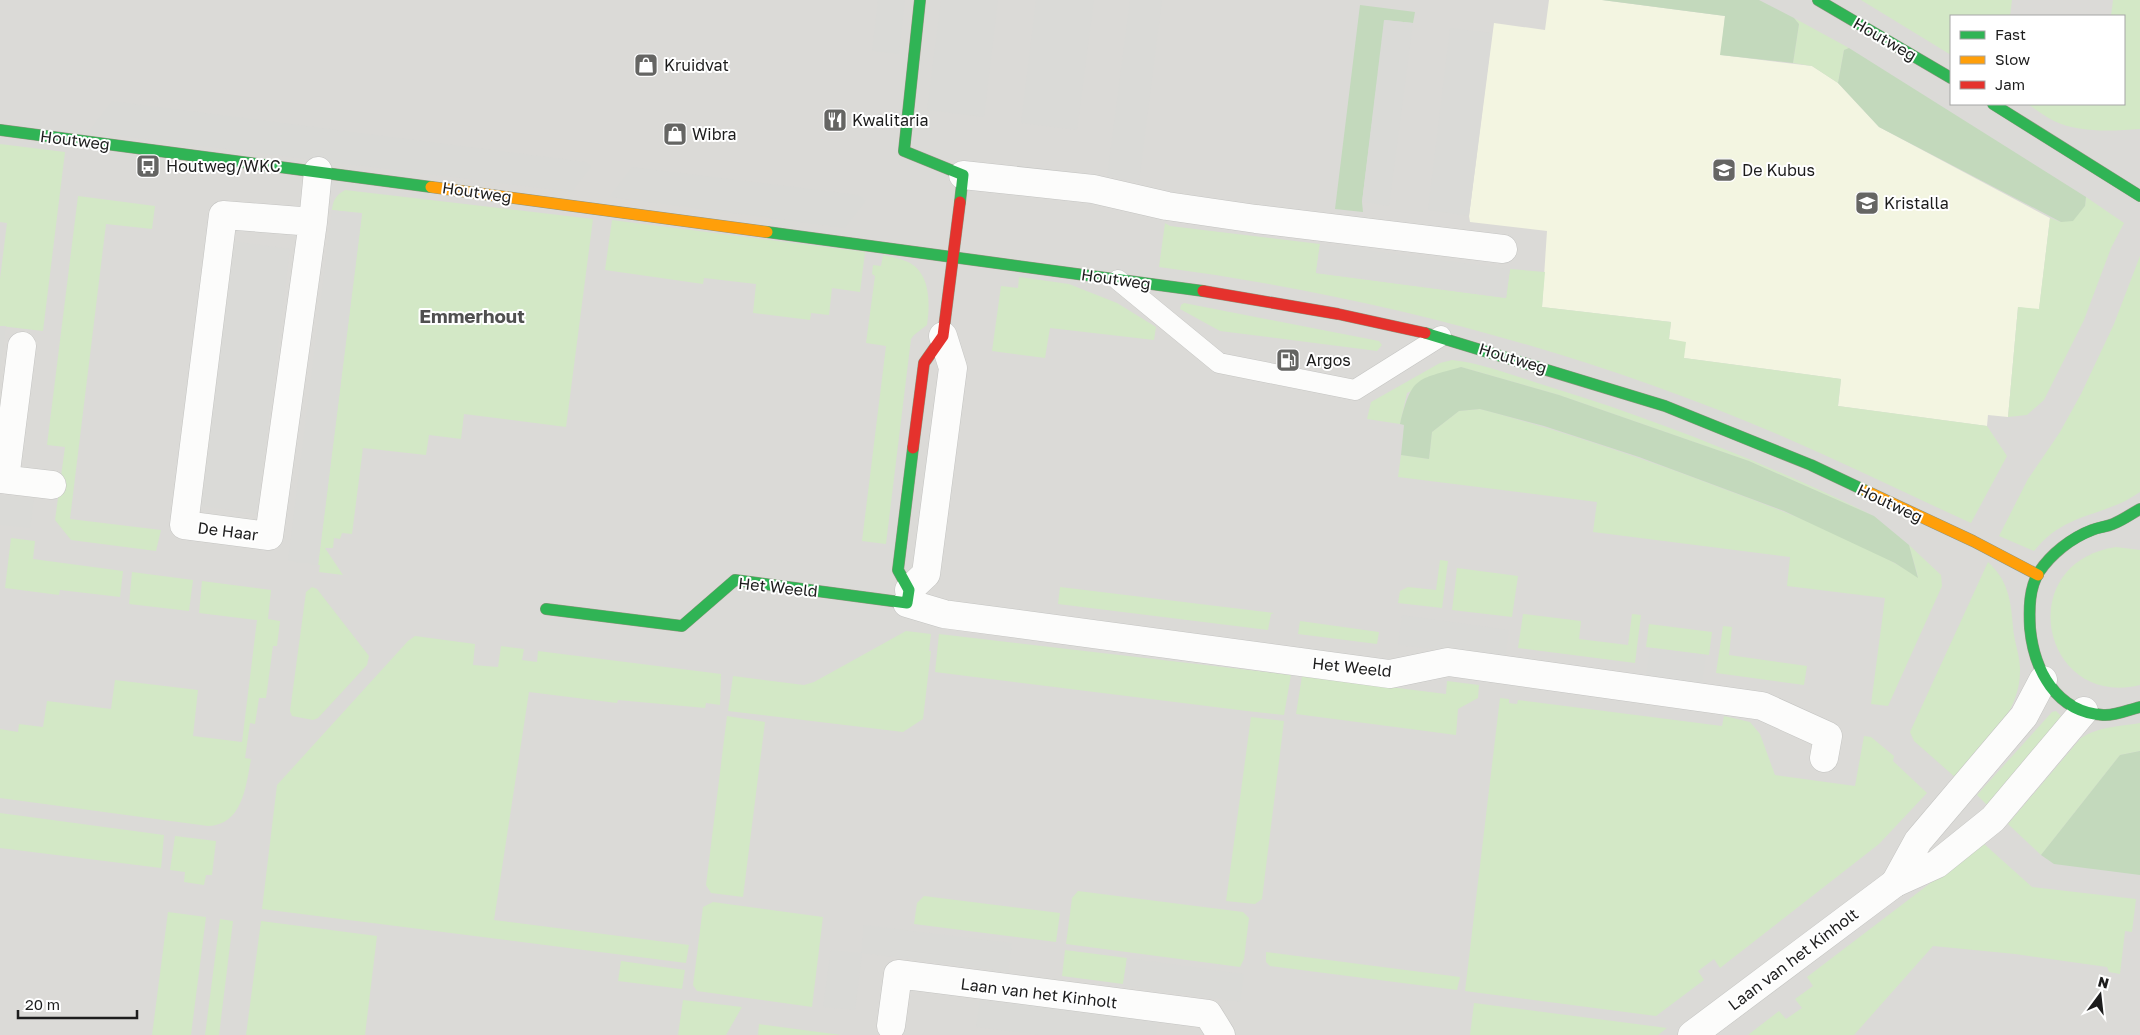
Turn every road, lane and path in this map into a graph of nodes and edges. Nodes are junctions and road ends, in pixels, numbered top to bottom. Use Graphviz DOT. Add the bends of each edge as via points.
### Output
graph roads {
  1 [pos="920,0"];
  2 [pos="1818,0"];
  3 [pos="1950,77"];
  4 [pos="1994,105"];
  5 [pos="0,130"];
  6 [pos="318,171"];
  7 [pos="963,175"];
  8 [pos="2140,196"];
  9 [pos="313,222"];
  10 [pos="1503,249"];
  11 [pos="953,255"];
  12 [pos="1118,280"];
  13 [pos="943,336"];
  14 [pos="1441,336"];
  15 [pos="22,346"];
  16 [pos="2,479"];
  17 [pos="52,485"];
  18 [pos="2140,509"];
  19 [pos="2038,575"];
  20 [pos="908,596"];
  21 [pos="546,609"];
  22 [pos="2043,680"];
  23 [pos="2140,707"];
  24 [pos="2084,711"];
  25 [pos="1824,758"];
  26 [pos="1895,883"];
  27 [pos="891,1026"];
  28 [pos="1221,1035"];
  29 [pos="1692,1035"];
  1 -- 7 [label="street" via="904,151"];
  2 -- 3 [label="street, Houtweg"];
  4 -- 8 [label="street"];
  5 -- 6 [label="street, Houtweg"];
  6 -- 9 [label="street, De Haar"];
  6 -- 11 [label="street, Houtweg"];
  7 -- 10 [label="street" via="1092,189 1167,206 1256,219"];
  7 -- 11 [label="street"];
  9 -- 9 [label="street, De Haar" via="223,215 184,526 269,536"];
  11 -- 12 [label="street, Houtweg"];
  11 -- 13 [label="street"];
  12 -- 14 [label="street, Houtweg" via="1188,288 1338,314"];
  12 -- 14 [label="lane" via="1220,363 1355,390"];
  13 -- 20 [label="street" via="953,368 933,525 926,574"];
  14 -- 19 [label="street, Houtweg" via="1665,406 1811,465"];
  15 -- 16 [label="street"];
  16 -- 17 [label="street"];
  18 -- 19 [label="street" via="2114,524 2090,530 2073,540 2055,554"];
  19 -- 22 [label="street" via="2032,591 2030,633 2036,666"];
  20 -- 21 [label="street, Het Weeld" via="735,580 682,626"];
  20 -- 25 [label="street, Het Weeld" via="944,614 1390,674 1448,662 1762,706 1828,736"];
  22 -- 24 [label="street" via="2062,701"];
  22 -- 26 [label="street, Laan van het Kinholt" via="2024,716 1918,841"];
  23 -- 24 [label="street" via="2104,715"];
  24 -- 26 [label="street, Laan van het Kinholt" via="1980,831 1937,864"];
  26 -- 29 [label="street, Laan van het Kinholt"];
  27 -- 28 [label="street, Laan van het Kinholt" via="898,974 1208,1014"];
}
